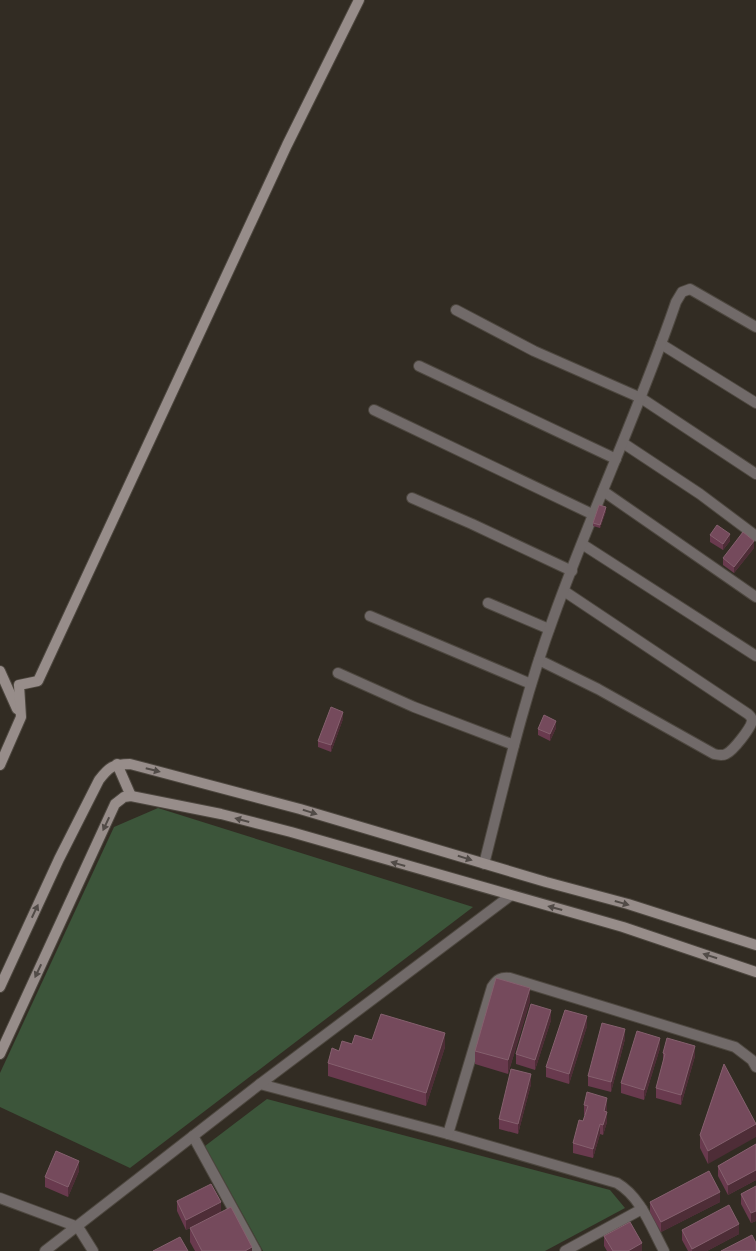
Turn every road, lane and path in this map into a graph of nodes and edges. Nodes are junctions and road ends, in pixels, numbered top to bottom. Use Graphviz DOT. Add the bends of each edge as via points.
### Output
graph roads {
  1 [pos="359,0"];
  2 [pos="456,310"];
  3 [pos="756,327"];
  4 [pos="661,344"];
  5 [pos="419,366"];
  6 [pos="641,398"];
  7 [pos="756,403"];
  8 [pos="374,410"];
  9 [pos="623,443"];
  10 [pos="616,459"];
  11 [pos="756,474"];
  12 [pos="603,491"];
  13 [pos="412,498"];
  14 [pos="594,515"];
  15 [pos="756,536"];
  16 [pos="582,544"];
  17 [pos="572,571"];
  18 [pos="564,591"];
  19 [pos="756,597"];
  20 [pos="488,603"];
  21 [pos="370,616"];
  22 [pos="549,629"];
  23 [pos="756,656"];
  24 [pos="539,660"];
  25 [pos="0,671"];
  26 [pos="338,672"];
  27 [pos="531,684"];
  28 [pos="21,717"];
  29 [pos="754,722"];
  30 [pos="514,745"];
  31 [pos="117,764"];
  32 [pos="0,765"];
  33 [pos="131,796"];
  34 [pos="484,864"];
  35 [pos="510,896"];
  36 [pos="756,945"];
  37 [pos="756,972"];
  38 [pos="0,987"];
  39 [pos="0,1054"];
  40 [pos="756,1067"];
  41 [pos="260,1084"];
  42 [pos="448,1134"];
  43 [pos="193,1136"];
  44 [pos="0,1198"];
  45 [pos="642,1209"];
  46 [pos="78,1227"];
  47 [pos="45,1251"];
  48 [pos="93,1251"];
  49 [pos="256,1251"];
  50 [pos="565,1251"];
  51 [pos="664,1251"];
  1 -- 28 [label="street" via="287,145 38,681 19,685"];
  2 -- 6 [label="street" via="534,351"];
  3 -- 4 [label="street" via="695,291 686,289 676,302"];
  4 -- 6 [label="street"];
  4 -- 7 [label="street"];
  5 -- 10 [label="street"];
  6 -- 9 [label="street"];
  6 -- 11 [label="street"];
  8 -- 14 [label="street"];
  9 -- 10 [label="street"];
  9 -- 15 [label="street"];
  10 -- 12 [label="street"];
  12 -- 14 [label="street"];
  12 -- 19 [label="street"];
  13 -- 17 [label="street"];
  14 -- 16 [label="street"];
  16 -- 17 [label="street"];
  16 -- 23 [label="street"];
  17 -- 18 [label="street"];
  18 -- 22 [label="street"];
  18 -- 29 [label="street" via="748,714"];
  20 -- 22 [label="street"];
  21 -- 27 [label="street"];
  22 -- 24 [label="street"];
  24 -- 27 [label="street"];
  24 -- 29 [label="street" via="714,754 730,752"];
  25 -- 28 [label="street"];
  26 -- 30 [label="street" via="414,707"];
  27 -- 30 [label="street"];
  28 -- 32 [label="street"];
  30 -- 34 [label="street"];
  31 -- 33 [label="street"];
  31 -- 34 [label="street, one-way" via="130,764 216,786"];
  38 -- 31 [label="street, one-way" via="99,780 106,770"];
  35 -- 33 [label="street, one-way" via="283,830"];
  33 -- 39 [label="street, one-way" via="114,804"];
  34 -- 36 [label="street, one-way" via="628,904"];
  37 -- 35 [label="street, one-way" via="623,927"];
  35 -- 41 [label="street"];
  40 -- 42 [label="street" via="735,1047 510,978 499,978 492,987"];
  41 -- 42 [label="street"];
  41 -- 43 [label="street"];
  42 -- 45 [label="street" via="617,1183 630,1192"];
  43 -- 46 [label="street"];
  43 -- 49 [label="street"];
  44 -- 46 [label="street"];
  45 -- 50 [label="street"];
  45 -- 51 [label="street"];
  46 -- 47 [label="street"];
  46 -- 48 [label="street"];
}
